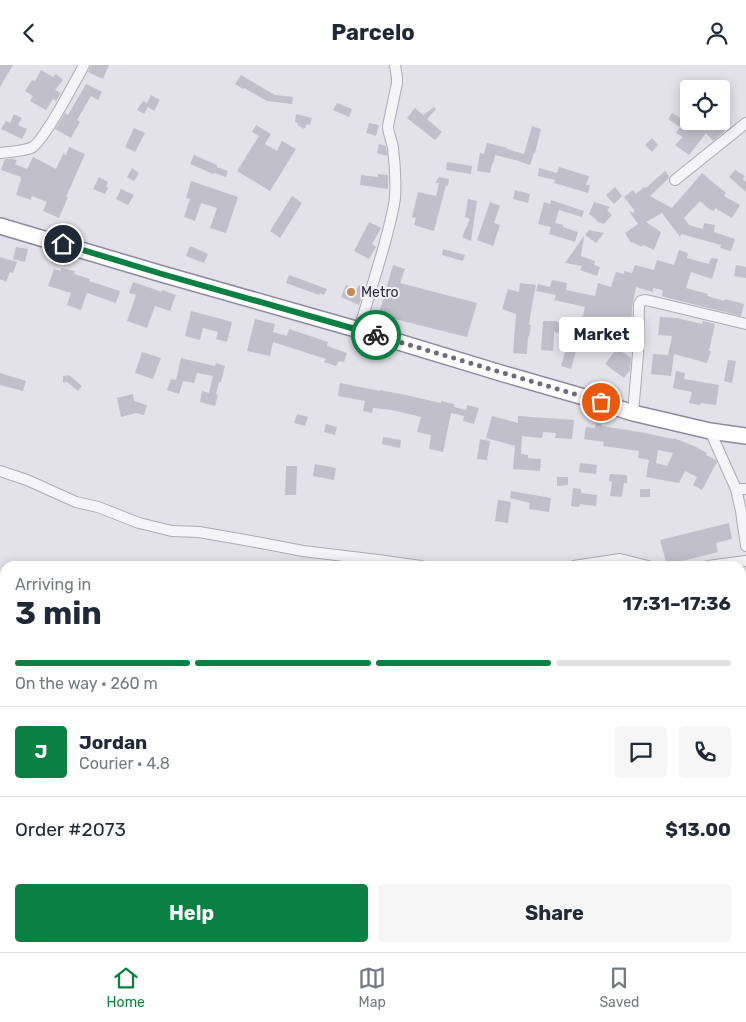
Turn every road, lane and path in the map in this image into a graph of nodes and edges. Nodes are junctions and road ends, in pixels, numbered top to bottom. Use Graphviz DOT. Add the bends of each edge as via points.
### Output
graph roads {
  1 [pos="84,65"];
  2 [pos="395,65"];
  3 [pos="746,123"];
  4 [pos="0,153"];
  5 [pos="675,180"];
  6 [pos="0,226"];
  7 [pos="746,325"];
  8 [pos="359,330"];
  9 [pos="633,413"];
  10 [pos="710,431"];
  11 [pos="746,436"];
  12 [pos="0,471"];
  13 [pos="741,489"];
  14 [pos="746,546"];
  15 [pos="390,561"];
  16 [pos="607,561"];
  17 [pos="628,561"];
  1 -- 4 [label="street" via="38,142 32,147"];
  2 -- 8 [label="street" via="397,83 388,126 394,151 394,199"];
  3 -- 5 [label="street"];
  6 -- 8 [label="highway"];
  7 -- 9 [label="street" via="641,301"];
  8 -- 9 [label="highway"];
  9 -- 10 [label="highway"];
  10 -- 11 [label="highway"];
  10 -- 13 [label="street"];
  12 -- 15 [label="street" via="76,502 172,531"];
  13 -- 14 [label="street"];
  16 -- 17 [label="street"];
}
